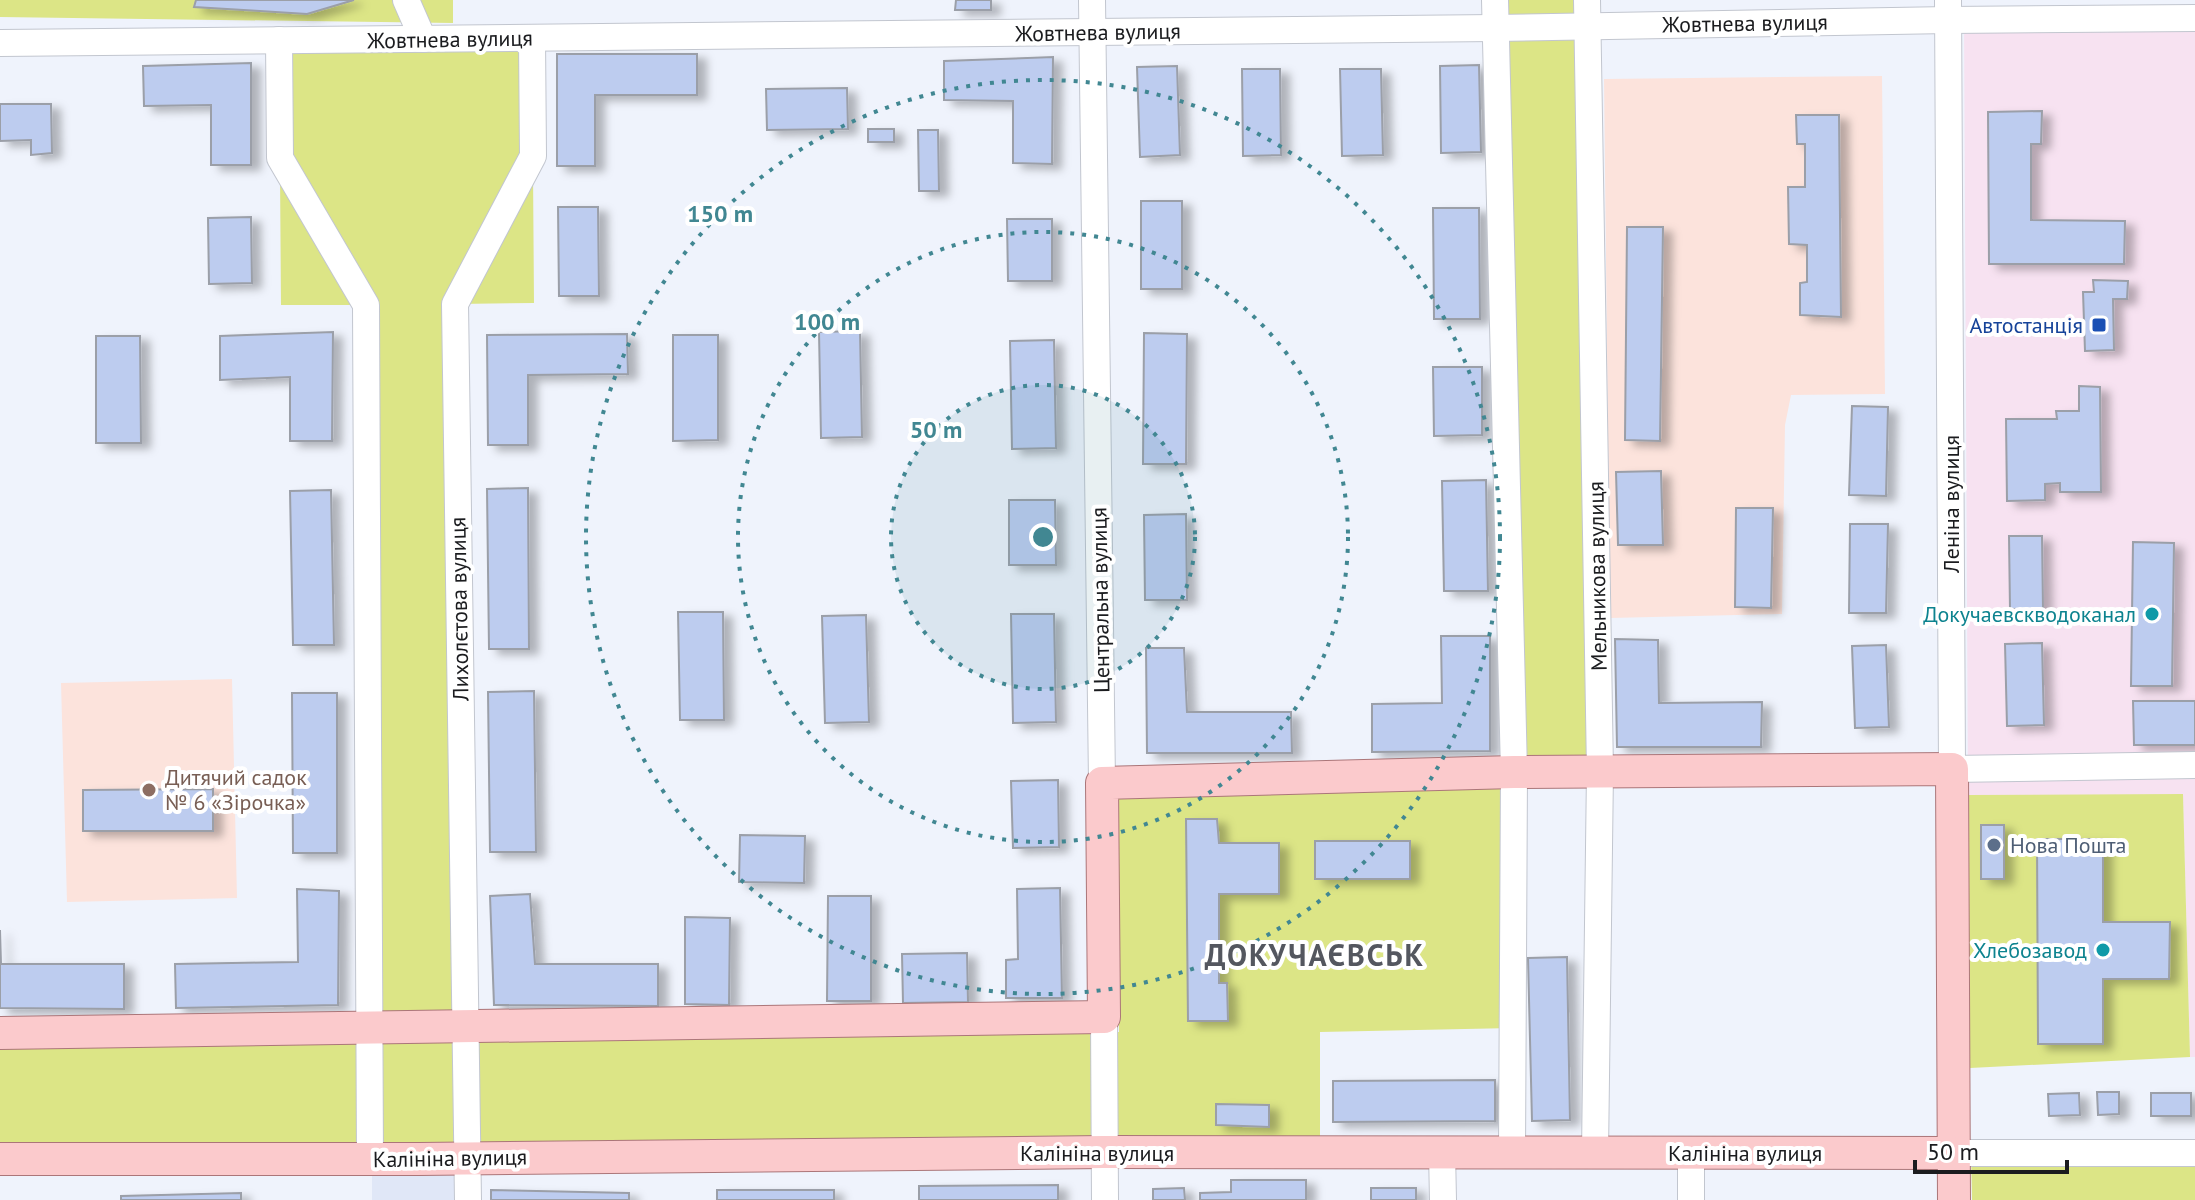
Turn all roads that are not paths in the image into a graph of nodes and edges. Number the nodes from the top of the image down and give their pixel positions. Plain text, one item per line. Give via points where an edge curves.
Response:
1 (406, 0) edge
2 (1092, 0) edge
3 (1495, 0) edge
4 (1948, 10) edge
5 (1588, 13) edge
6 (2195, 18) edge
7 (1495, 28) junction
8 (1093, 32) junction
9 (532, 38) junction
10 (423, 39) junction
11 (279, 40) junction
12 (0, 43) edge
13 (2195, 765) edge
14 (1952, 769) junction
15 (1600, 771) junction
16 (1514, 772) junction
17 (1102, 783) junction
18 (1104, 1017) junction
19 (466, 1026) junction
20 (371, 1027) junction
21 (0, 1033) edge
22 (1104, 1152) junction
23 (1442, 1152) junction
24 (1512, 1152) junction
25 (1595, 1153) junction
26 (1691, 1153) junction
27 (1954, 1153) junction
28 (2195, 1153) edge
29 (467, 1158) junction
30 (0, 1159) edge
31 (370, 1159) junction
32 (468, 1200) edge
33 (1105, 1200) edge
34 (1443, 1200) edge
35 (1691, 1200) edge
36 (1954, 1200) edge

1 - 10 street
2 - 8 street, Центральна вулиця
3 - 7 street
4 - 5 street, Жовтнева вулиця
4 - 6 street, Жовтнева вулиця
4 - 14 street, Леніна вулиця
5 - 7 street, Жовтнева вулиця
5 - 15 street, Мельникова вулиця
7 - 8 street, Жовтнева вулиця
7 - 16 street
8 - 9 street, Жовтнева вулиця
8 - 17 street, Центральна вулиця
9 - 10 street, Жовтнева вулиця
9 - 19 street, Лихолєтова вулиця via 533,156 455,304
10 - 11 street, Жовтнева вулиця
11 - 12 street, Жовтнева вулиця
11 - 20 street via 280,158 366,305
13 - 14 street
14 - 15 main road
14 - 27 main road, Леніна вулиця
15 - 16 main road
15 - 25 street, Мельникова вулиця
16 - 17 main road
16 - 24 street
17 - 18 main road, Центральна вулиця
18 - 19 main road
18 - 22 street, Центральна вулиця
19 - 20 main road
19 - 29 street, Лихолєтова вулиця
20 - 21 main road
20 - 31 street
22 - 23 main road, Калініна вулиця
22 - 29 main road, Калініна вулиця
22 - 33 street, Центральна вулиця
23 - 24 main road, Калініна вулиця
23 - 34 street
24 - 25 main road, Калініна вулиця
25 - 26 main road, Калініна вулиця
26 - 27 main road, Калініна вулиця
26 - 35 street
27 - 28 street, Калініна вулиця
27 - 36 main road, Леніна вулиця
29 - 31 main road, Калініна вулиця
29 - 32 street, Лихолєтова вулиця
30 - 31 main road, Калініна вулиця

